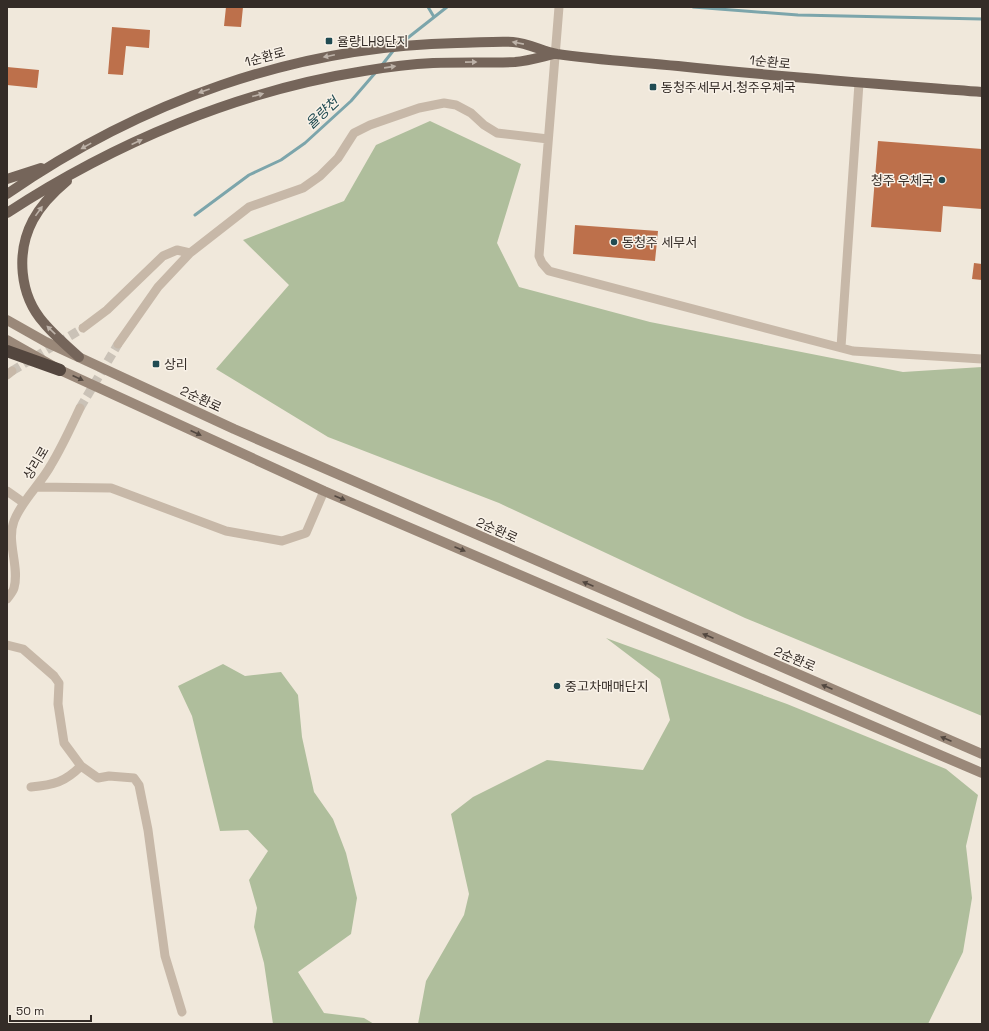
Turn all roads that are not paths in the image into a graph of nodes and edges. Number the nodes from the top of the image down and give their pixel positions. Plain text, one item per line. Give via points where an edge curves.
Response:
1 (559, 7) edge
2 (556, 54) junction
3 (859, 83) junction
4 (982, 92) edge
5 (548, 139) junction
6 (56, 163) junction
7 (77, 171) junction
8 (7, 179) edge
9 (7, 194) edge
10 (7, 213) edge
11 (190, 253) junction
12 (7, 320) edge
13 (83, 328) tunnel mouth
14 (7, 340) edge
15 (118, 344) tunnel mouth
16 (841, 347) junction
17 (7, 351) edge
18 (79, 357) junction
19 (982, 359) edge
20 (60, 370) junction
21 (80, 408) tunnel mouth
22 (37, 488) junction
23 (7, 491) edge
24 (324, 491) junction
25 (24, 503) junction
26 (7, 599) edge
27 (7, 645) edge
28 (982, 754) edge
29 (81, 766) junction
30 (982, 773) edge
31 (31, 787) dead end
32 (182, 1012) dead end

1 - 2 street
2 - 3 main road, 1순환로
2 - 5 street
2 -> 6 main road, 1순환로 via 515,42 452,43 381,47 290,64 239,78 195,94 141,117
7 -> 2 main road, 1순환로 via 200,114 282,89 351,73 432,63 517,62
3 - 4 main road, 1순환로
3 - 16 street
5 - 11 street via 498,133 456,105 444,103 419,108 354,133 338,158 320,176 303,188 250,208
5 - 16 street via 539,256 549,271
6 - 8 main road
6 - 9 main road, 1순환로
7 - 10 main road, 1순환로
18 -> 7 main road via 43,322 33,307 26,289 22,266 25,242 34,219
11 - 13 street via 177,250 163,256 107,310
11 - 15 street via 158,287
12 - 18 street, 2순환로
14 - 20 street
16 - 19 street
17 - 20 highway
28 -> 18 street, 2순환로 via 241,432
20 -> 24 street
21 - 22 street, 상리로
22 - 24 street via 111,488 226,531 282,541 306,533
22 - 25 street, 상리로
23 - 25 street
24 -> 30 street
25 - 26 street, 상리로 via 10,534 14,556 14,589
27 - 29 street via 24,649 59,683 58,704 64,743
29 - 31 street via 70,777 43,786
29 - 32 street via 98,778 134,778 139,785 148,830 165,956

